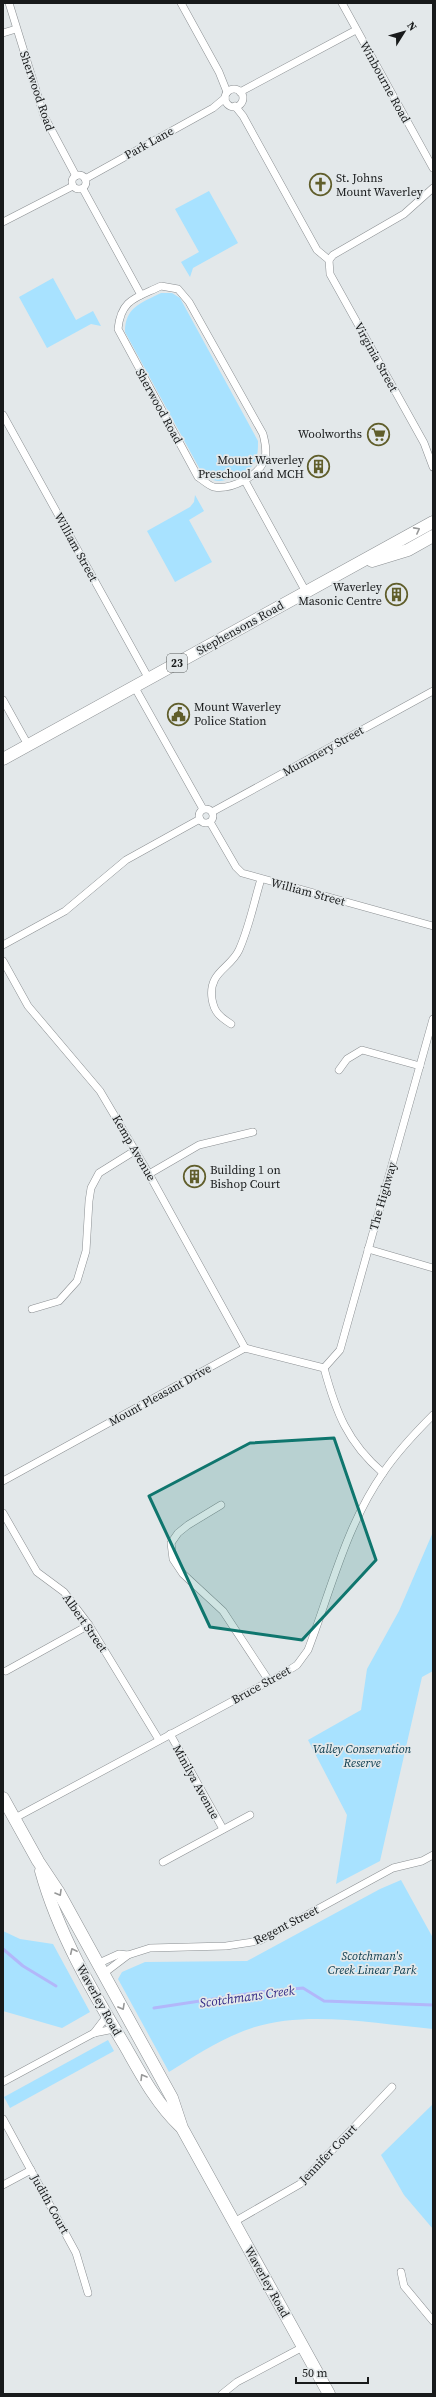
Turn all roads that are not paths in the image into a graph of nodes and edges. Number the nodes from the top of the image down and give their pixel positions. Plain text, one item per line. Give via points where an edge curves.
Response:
1 (9, 3) edge
2 (181, 3) edge
3 (342, 3) edge
4 (16, 29) junction
5 (356, 30) junction
6 (3, 33) edge
7 (234, 98) junction
8 (432, 165) edge
9 (76, 176) junction
10 (86, 179) junction
11 (72, 186) junction
12 (433, 188) edge
13 (83, 189) junction
14 (3, 222) edge
15 (331, 257) junction
16 (141, 295) junction
17 (3, 415) edge
18 (433, 467) edge
19 (244, 479) junction
20 (433, 522) edge
21 (433, 536) edge
22 (401, 539) junction
23 (408, 550) junction
24 (352, 567) junction
25 (306, 592) junction
26 (149, 679) junction
27 (134, 686) junction
28 (433, 691) edge
29 (3, 700) edge
30 (28, 745) junction
31 (3, 759) edge
32 (203, 809) junction
33 (212, 812) junction
34 (200, 819) junction
35 (210, 822) junction
36 (261, 879) junction
37 (433, 926) edge
38 (3, 945) edge
39 (3, 961) edge
40 (433, 1019) edge
41 (232, 1024) dead end
42 (420, 1066) junction
43 (339, 1070) dead end
44 (253, 1132) dead end
45 (136, 1150) junction
46 (149, 1174) junction
47 (368, 1249) junction
48 (433, 1268) edge
49 (32, 1309) dead end
50 (244, 1348) junction
51 (324, 1368) junction
52 (433, 1415) edge
53 (383, 1472) junction
54 (3, 1481) edge
55 (221, 1505) dead end
56 (3, 1513) edge
57 (89, 1625) junction
58 (6, 1671) dead end
59 (269, 1681) junction
60 (170, 1734) junction
61 (159, 1740) junction
62 (3, 1798) edge
63 (250, 1815) dead end
64 (14, 1818) junction
65 (223, 1829) junction
66 (433, 1855) edge
67 (38, 1861) junction
68 (162, 1862) dead end
69 (128, 1955) junction
70 (100, 1969) junction
71 (86, 1979) junction
72 (107, 2016) junction
73 (114, 2029) junction
74 (94, 2033) junction
75 (3, 2082) edge
76 (392, 2087) dead end
77 (3, 2119) edge
78 (182, 2128) junction
79 (31, 2170) junction
80 (3, 2185) edge
81 (234, 2222) junction
82 (401, 2272) dead end
83 (88, 2293) dead end
84 (433, 2321) edge
85 (303, 2346) junction
86 (222, 2394) edge
87 (329, 2394) edge

1 - 4 street, Sherwood Road
2 - 7 street
3 - 5 street, Winbourne Road
4 - 6 street
4 - 9 street, Sherwood Road via 44,116
5 - 7 street, Park Lane
5 - 8 street, Winbourne Road
7 - 10 street, Park Lane
7 - 15 street via 317,250
9 - 10 street via 81,175
9 - 11 street via 72,180
10 - 13 street
11 - 13 street
11 - 14 street
12 - 15 street via 404,214
13 - 16 street
15 - 18 street, Virginia Street via 330,274 424,444
16 - 19 street, Sherwood Road via 161,286 178,289 189,302 248,406 263,434 266,447 265,459 259,469
16 - 19 street, Sherwood Road via 124,305 119,316 118,330 198,477 213,487 231,486
17 - 26 street, William Street
19 - 25 street
22 -> 20 main road, Stephensons Road / 23
21 - 23 main road, Stephensons Road / 23
22 - 23 main road
22 - 24 main road, Stephensons Road / 23
23 - 24 main road, Stephensons Road / 23
24 - 25 main road, Stephensons Road / 23
25 - 26 main road, Stephensons Road / 23
26 - 27 main road, Stephensons Road / 23
27 - 30 main road, Stephensons Road / 23
27 - 32 street
28 - 33 street, Mummery Street
29 - 30 street
30 - 31 main road, Stephensons Road / 23
32 - 33 street via 208,808
32 - 34 street via 199,814
33 - 35 street
34 - 35 street via 205,823
34 - 38 street via 126,860 65,911
35 - 36 street, William Street via 242,873
36 - 37 street, William Street
36 - 41 street via 238,951 213,980 213,1008 220,1017
39 - 45 street, Kemp Avenue via 28,1006 100,1091
40 - 42 street, The Highway
42 - 43 street via 362,1050 347,1059
42 - 47 street, The Highway
44 - 46 street via 199,1145
45 - 46 street, Kemp Avenue
45 - 49 street via 99,1173 92,1188 86,1251 77,1281 59,1301
46 - 50 street, Kemp Avenue
47 - 48 street
47 - 51 street, The Highway via 340,1350
50 - 51 street
50 - 54 street, Mount Pleasant Drive
51 - 53 street via 336,1412 349,1435 370,1462
52 - 53 street, Bruce Street
53 - 59 street, Bruce Street via 349,1533 308,1650 297,1665
55 - 59 street via 178,1533 171,1543 173,1559 183,1574 224,1611
56 - 57 street, Albert Street via 37,1572 64,1592
57 - 58 street
57 - 61 street, Albert Street
59 - 60 street, Bruce Street
60 - 61 street, Bruce Street
60 - 65 street, Minilya Avenue
61 - 64 street, Bruce Street
62 - 64 main road, Waverley Road
63 - 65 street
64 - 67 main road, Waverley Road
65 - 68 street
66 - 69 street, Regent Street via 422,1861 393,1868 259,1941 226,1946 150,1948
67 -> 70 main road, Waverley Road via 58,1891
71 -> 67 main road, Waverley Road via 49,1900
69 - 70 street, Regent Street
69 - 70 street, Regent Street via 119,1954
70 - 71 main road
70 -> 78 main road, Waverley Road via 172,2098
71 - 72 main road, Waverley Road
72 - 73 main road, Waverley Road
72 - 74 street
73 - 74 street
78 -> 73 main road, Waverley Road via 164,2110
74 - 75 street
76 - 81 street, Jennifer Court via 300,2184
77 - 79 street, Judith Court
78 - 81 main road, Waverley Road
79 - 80 street
79 - 83 street, Judith Court via 76,2253
81 - 85 main road, Waverley Road
82 - 84 street via 404,2286
85 - 86 street via 237,2382
85 - 87 main road, Waverley Road

